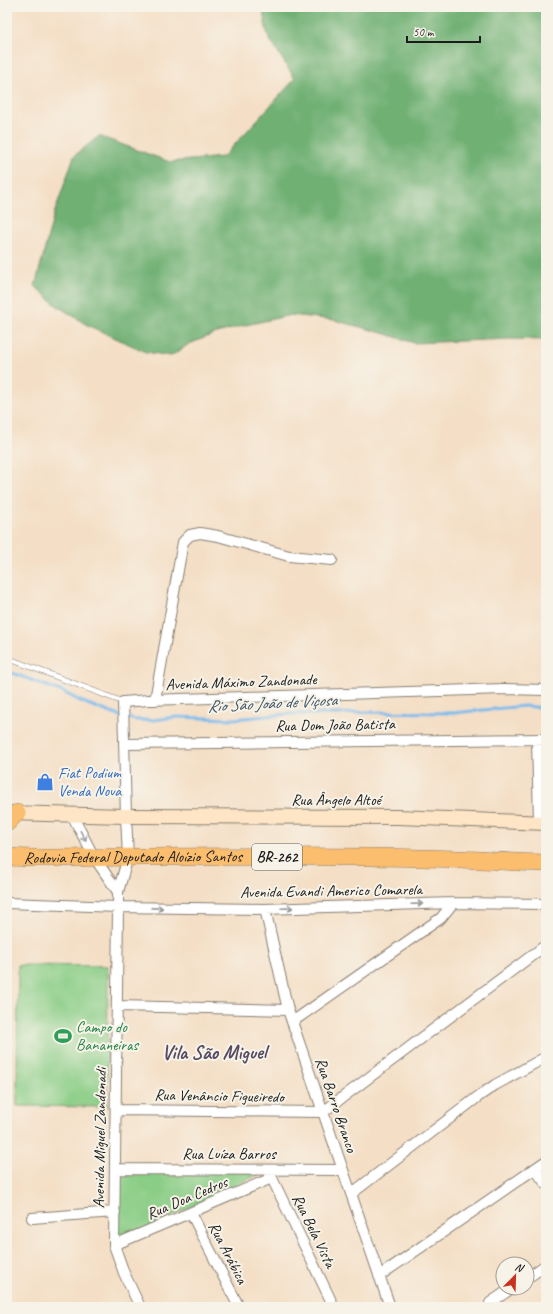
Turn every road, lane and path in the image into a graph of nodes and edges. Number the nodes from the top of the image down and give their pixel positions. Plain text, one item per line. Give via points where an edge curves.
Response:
1 (332, 560) dead end
2 (7, 658) edge
3 (546, 690) edge
4 (155, 700) junction
5 (123, 704) junction
6 (542, 739) edge
7 (124, 740) junction
8 (72, 815) junction
9 (126, 816) junction
10 (10, 817) edge
11 (542, 822) edge
12 (7, 857) edge
13 (94, 857) junction
14 (128, 857) junction
15 (546, 863) edge
16 (118, 892) junction
17 (453, 903) junction
18 (7, 904) edge
19 (546, 904) edge
20 (118, 907) junction
21 (265, 909) junction
22 (546, 945) edge
23 (117, 1006) junction
24 (288, 1010) junction
25 (292, 1022) junction
26 (546, 1057) edge
27 (116, 1110) junction
28 (323, 1112) junction
29 (546, 1162) edge
30 (115, 1169) junction
31 (535, 1169) junction
32 (343, 1170) junction
33 (270, 1174) junction
34 (546, 1184) edge
35 (351, 1194) junction
36 (115, 1212) junction
37 (191, 1213) junction
38 (32, 1218) dead end
39 (114, 1245) junction
40 (546, 1265) edge
41 (535, 1273) edge
42 (379, 1276) junction
43 (500, 1296) edge
44 (140, 1307) edge
45 (239, 1307) edge
46 (334, 1307) edge
47 (390, 1307) edge
48 (490, 1307) edge

1 - 4 street via 290,556 218,536 200,533 190,535 181,548
2 - 5 lane
3 - 4 street, Avenida Máximo Zandonade via 504,689
4 - 5 street, Avenida Máximo Zandonade
5 - 7 street
6 - 7 street, Rua Dom João Batista
6 - 11 street
7 - 9 street, Avenida Miguel Zandonadi
8 - 9 street, Rua Ângelo Altoé
8 - 10 street, Rua Ângelo Altoé
8 -> 13 street
9 - 11 street, Rua Ângelo Altoé via 398,817
9 - 14 street, Avenida Miguel Zandonadi
12 - 13 highway, Rodovia Federal Deputado Aloízio Santos / BR-262
13 - 14 highway, Rodovia Federal Deputado Aloízio Santos / BR-262
13 - 16 street
14 - 15 highway, Rodovia Federal Deputado Aloízio Santos / BR-262 via 384,857
14 - 16 street, Avenida Miguel Zandonadi
16 - 20 street, Avenida Miguel Zandonadi
17 - 19 street, Avenida Evandi Americo Comarela
21 -> 17 street, Avenida Evandi Americo Comarela
17 - 25 street via 441,918
18 - 20 street, Avenida Evandi Americo Comarela
20 -> 21 street, Avenida Evandi Americo Comarela
20 - 23 street, Avenida Miguel Zandonadi
21 - 24 street, Rua Barro Branco
22 - 28 street
23 - 24 street
23 - 27 street, Avenida Miguel Zandonadi
24 - 25 street, Rua Barro Branco
25 - 28 street, Rua Barro Branco
26 - 35 street via 484,1092
27 - 28 street, Rua Venâncio Figueiredo
27 - 30 street, Avenida Miguel Zandonadi
28 - 32 street, Rua Barro Branco
29 - 31 street
30 - 33 street, Rua Luíza Barros
30 - 36 street, Avenida Miguel Zandonadi
31 - 34 street
31 - 42 street
32 - 33 street, Rua Luíza Barros
32 - 35 street, Rua Barro Branco
33 - 37 street, Rua Doa Cedros
33 - 46 street, Rua Bela Vista
35 - 42 street, Rua Barro Branco
36 - 38 street
36 - 39 street, Avenida Miguel Zandonadi
37 - 39 street, Rua Doa Cedros
37 - 45 street, Rua Arábica
39 - 44 street, Avenida Miguel Zandonadi
40 - 41 street
42 - 47 street, Rua Barro Branco
43 - 48 street via 490,1303

